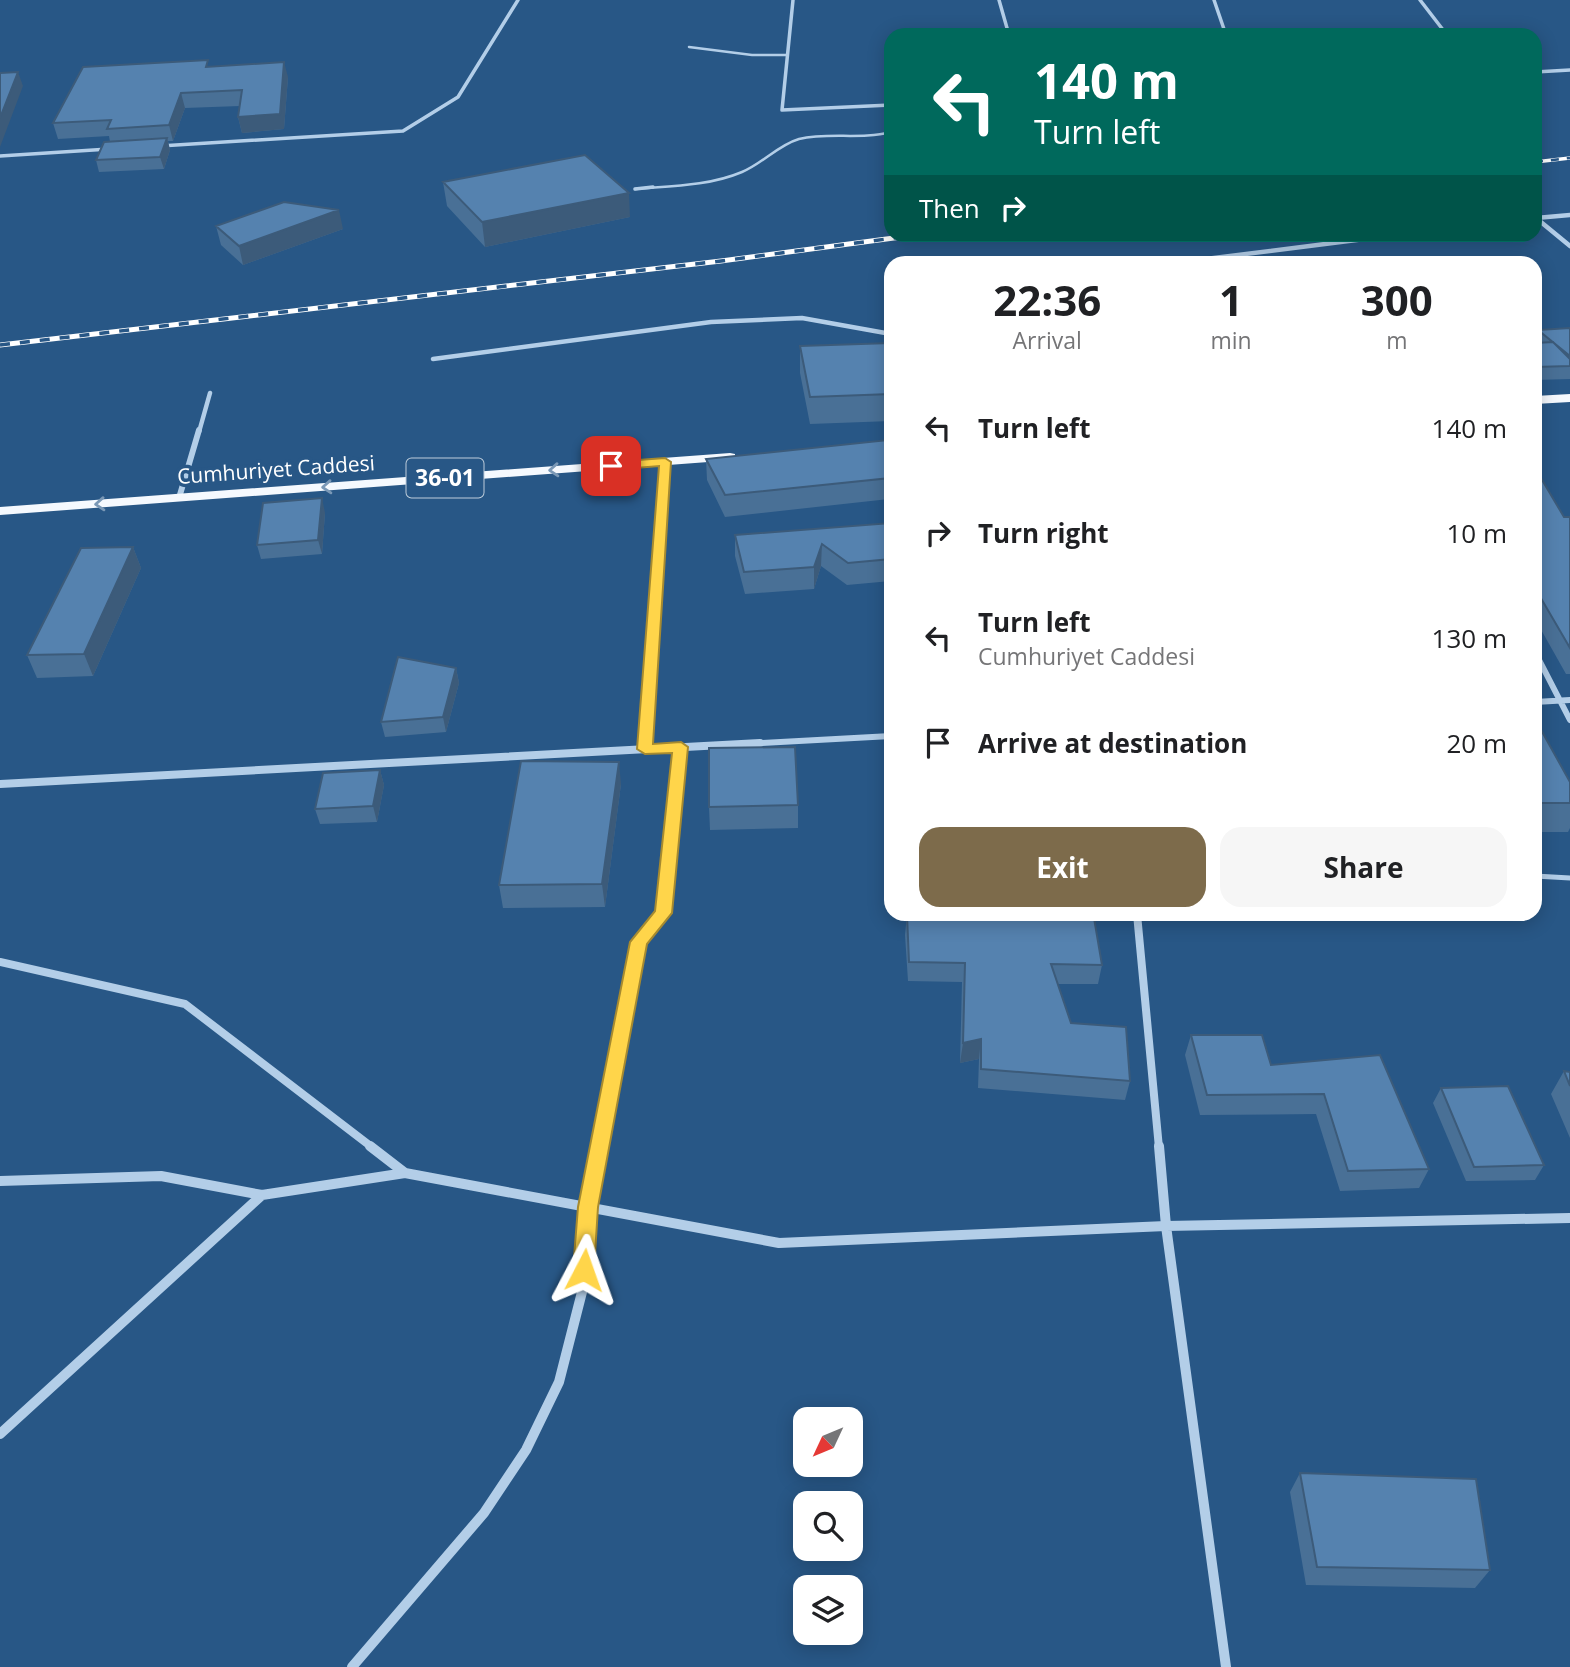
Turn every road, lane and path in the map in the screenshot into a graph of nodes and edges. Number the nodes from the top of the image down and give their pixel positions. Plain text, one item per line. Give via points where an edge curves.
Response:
1 (519, 0) edge
2 (793, 0) edge
3 (999, 0) edge
4 (1214, 0) edge
5 (1420, 0) edge
6 (1007, 28) edge
7 (1224, 28) edge
8 (1442, 28) edge
9 (689, 47) dead end
10 (787, 55) junction
11 (1570, 70) edge
12 (1542, 72) edge
13 (884, 105) edge
14 (884, 133) edge
15 (153, 146) edge
16 (111, 149) edge
17 (0, 156) edge
18 (635, 189) dead end
19 (1570, 215) edge
20 (1542, 217) edge
21 (1542, 223) edge
22 (1341, 242) edge
23 (1570, 246) edge
24 (1230, 256) edge
25 (884, 333) edge
26 (433, 359) dead end
27 (210, 393) dead end
28 (1570, 398) edge
29 (1542, 400) edge
30 (740, 457) edge
31 (665, 462) junction
32 (179, 498) junction
33 (0, 511) edge
34 (1542, 665) edge
35 (1561, 700) junction
36 (1570, 700) edge
37 (1542, 701) edge
38 (1570, 720) edge
39 (884, 736) edge
40 (681, 747) junction
41 (645, 749) junction
42 (0, 784) edge
43 (1542, 877) edge
44 (1570, 878) edge
45 (1138, 921) edge
46 (0, 962) edge
47 (405, 1173) junction
48 (2, 1183) edge
49 (262, 1195) junction
50 (588, 1207) junction
51 (1570, 1218) edge
52 (1166, 1226) junction
53 (0, 1434) edge
54 (352, 1667) edge
55 (1226, 1667) edge

1 - 15 street via 458,97 403,131
2 - 10 street
3 - 6 street
4 - 7 street
5 - 8 street
9 - 10 lane
10 - 13 street via 782,110
11 - 12 street
14 - 18 lane via 797,139 755,166 727,177
16 - 17 street
19 - 20 street
21 - 23 street
22 - 24 street
25 - 26 street via 802,318 711,322
27 - 32 street
28 - 29 main road
30 - 31 main road, Cumhuriyet Caddesi / 36-01
31 -> 32 main road, Cumhuriyet Caddesi / 36-01
31 - 41 street
32 -> 33 main road, Cumhuriyet Caddesi / 36-01
34 - 35 street
35 - 36 street
35 - 37 street
35 - 38 street
39 - 40 street
40 - 41 street
40 - 50 street via 663,913 638,942
41 - 42 street
43 - 44 lane
45 - 52 street
46 - 47 street via 186,1004
47 - 49 street
47 - 50 street
48 - 49 street via 161,1176
49 - 53 street
50 - 52 street via 779,1243
50 - 54 street via 582,1292 559,1382 544,1415 484,1513
51 - 52 street
52 - 55 street

